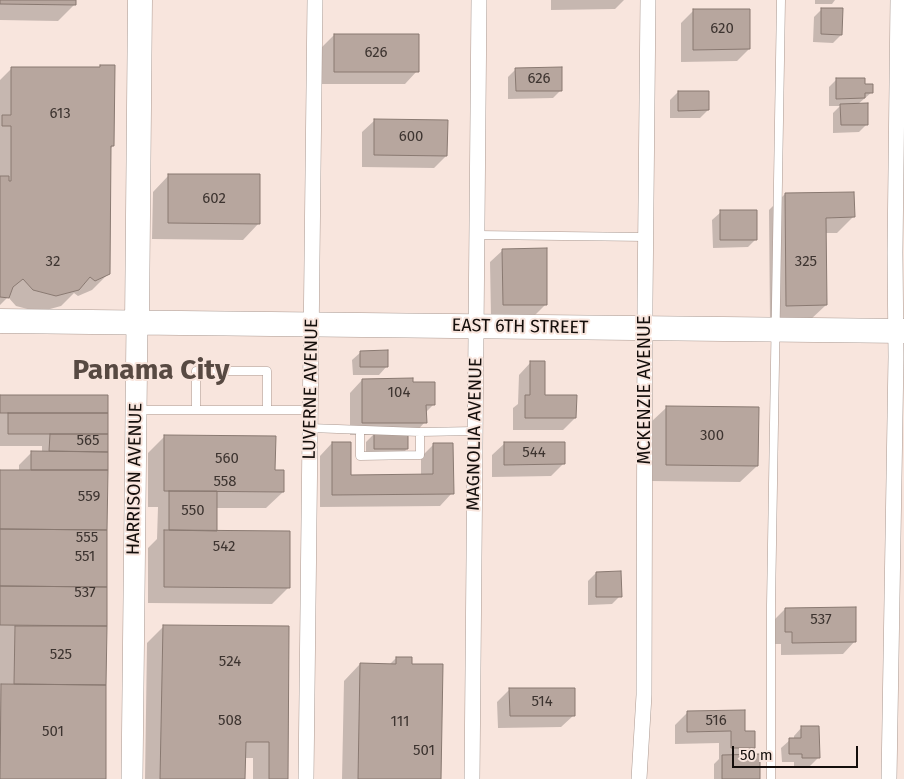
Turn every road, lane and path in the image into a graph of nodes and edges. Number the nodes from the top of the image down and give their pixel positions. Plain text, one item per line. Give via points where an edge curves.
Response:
1 (140, 0) edge
2 (315, 0) edge
3 (479, 0) edge
4 (648, 0) edge
5 (781, 0) edge
6 (898, 0) edge
7 (477, 235) junction
8 (646, 237) junction
9 (0, 321) edge
10 (136, 323) junction
11 (311, 325) junction
12 (476, 326) junction
13 (645, 328) junction
14 (775, 329) junction
15 (900, 330) edge
16 (136, 410) junction
17 (196, 410) junction
18 (266, 410) junction
19 (310, 410) junction
20 (310, 428) junction
21 (360, 430) junction
22 (476, 431) junction
23 (420, 432) junction
24 (132, 779) edge
25 (306, 779) edge
26 (472, 779) edge
27 (639, 779) edge
28 (771, 779) edge
29 (889, 779) edge

1 - 10 main road, HARRISON AVENUE
2 - 11 street, LUVERNE AVENUE
3 - 7 street, MAGNOLIA AVENUE
4 - 8 street, MCKENZIE AVENUE
5 - 14 lane
6 - 15 street
7 - 8 lane
7 - 12 street, MAGNOLIA AVENUE
8 - 13 street, MCKENZIE AVENUE
9 - 10 main road, EAST 6TH STREET
10 - 11 main road, EAST 6TH STREET
10 - 16 street, HARRISON AVENUE
11 - 12 main road, EAST 6TH STREET
11 - 19 street, LUVERNE AVENUE
12 - 13 main road, EAST 6TH STREET
12 - 22 street, MAGNOLIA AVENUE
13 - 14 main road, EAST 6TH STREET
13 - 27 street, MCKENZIE AVENUE via 644,696
14 - 15 main road, EAST 6TH STREET
14 - 28 lane
15 - 29 street
16 - 17 lane
16 - 24 street, HARRISON AVENUE
17 - 18 lane
17 - 18 lane via 196,371 267,371
18 - 19 lane
19 - 20 street, LUVERNE AVENUE
20 - 21 lane
20 - 25 street, LUVERNE AVENUE
21 - 23 lane
21 - 23 lane via 360,456 420,455
22 - 23 lane
22 - 26 street, MAGNOLIA AVENUE

